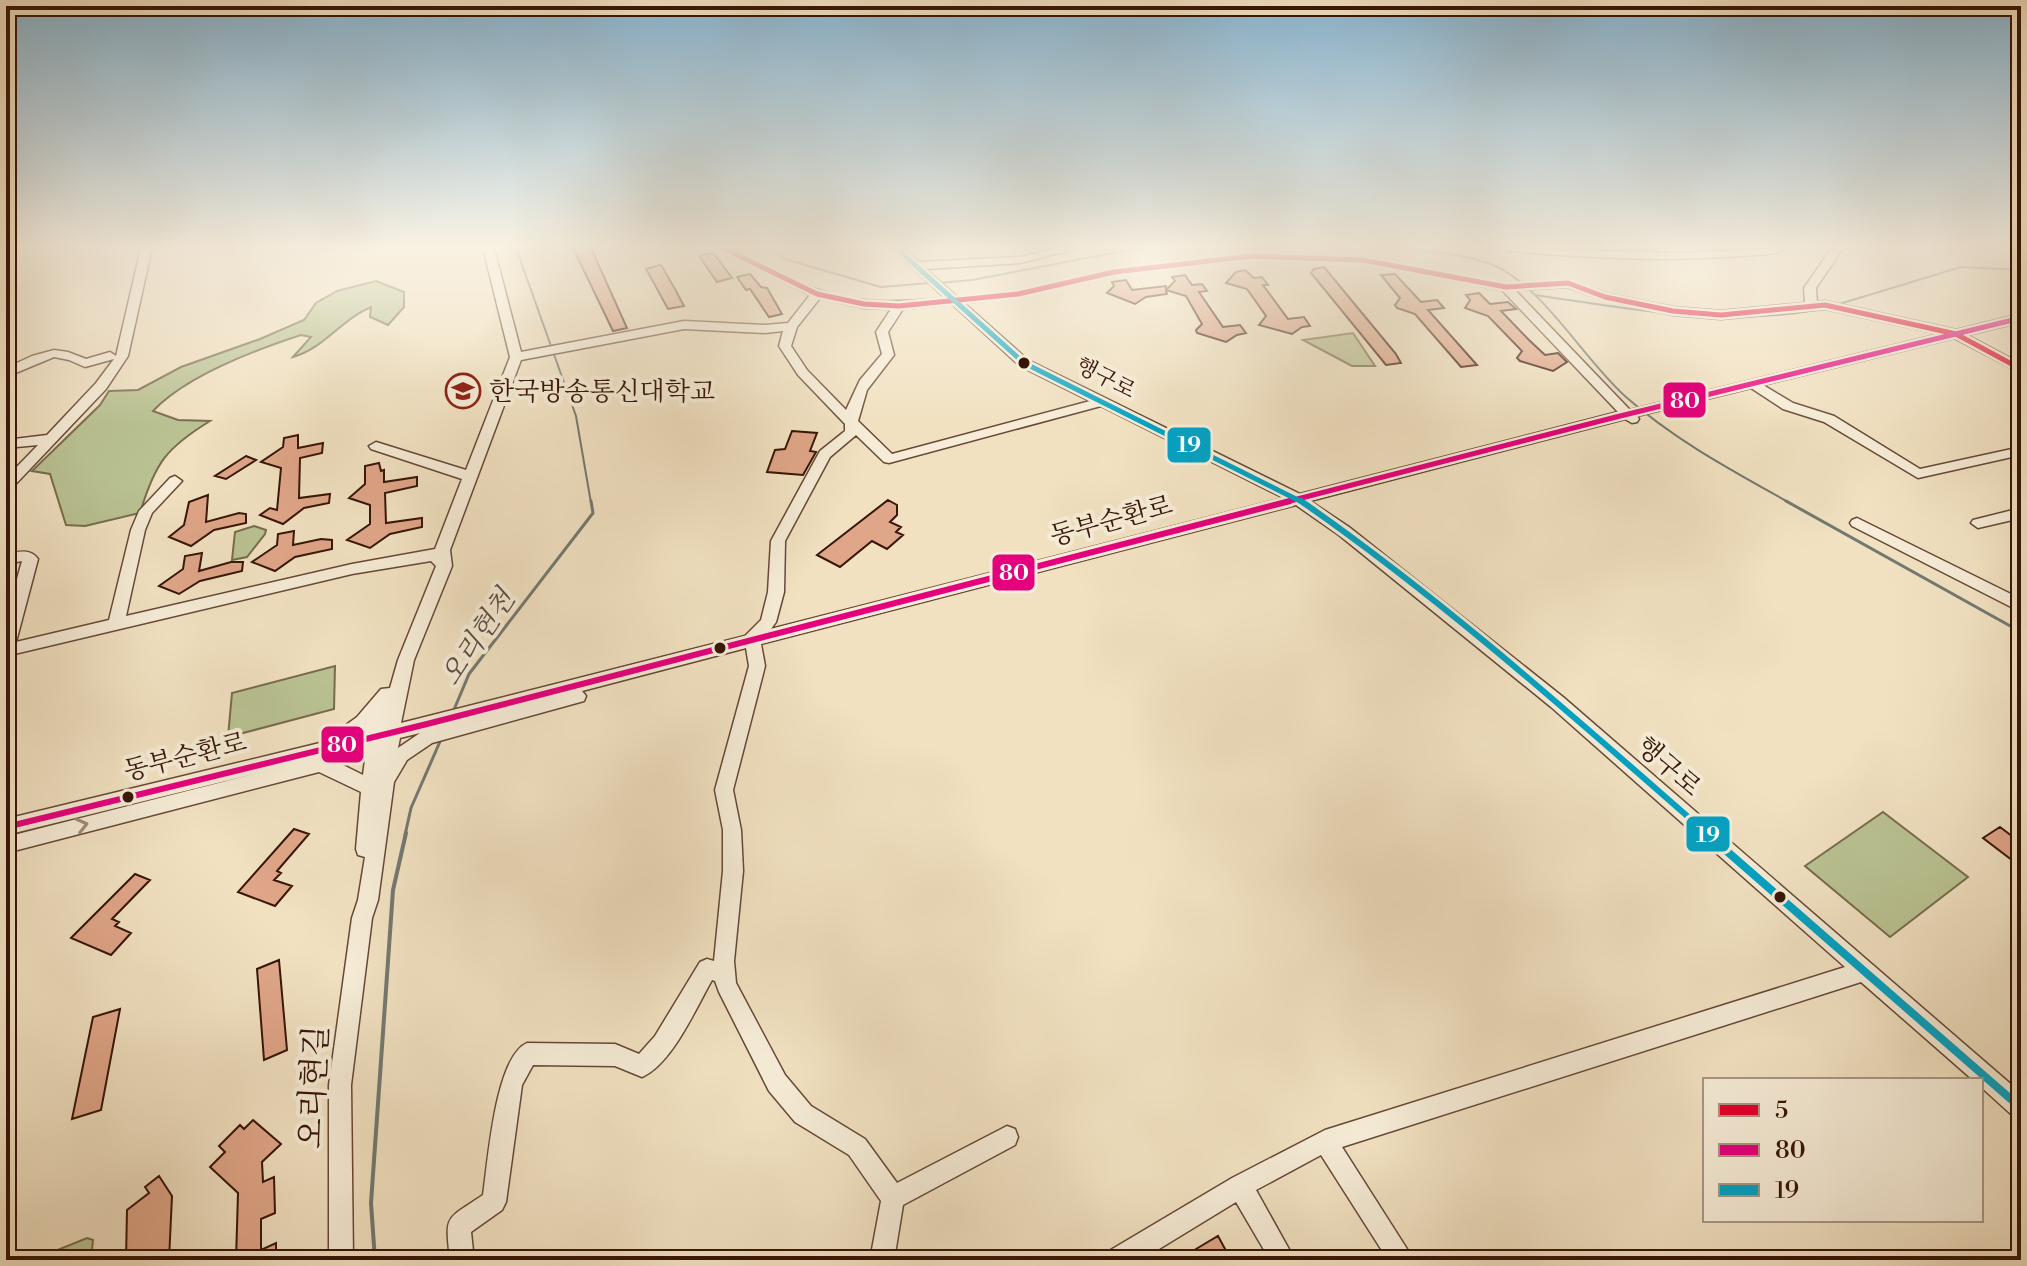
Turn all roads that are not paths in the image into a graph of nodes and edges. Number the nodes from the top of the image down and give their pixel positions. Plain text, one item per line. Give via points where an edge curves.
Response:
1 (124, 307) edge
2 (133, 307) edge
3 (507, 307) edge
4 (807, 307) edge
5 (898, 307) edge
6 (963, 307) edge
7 (1528, 307) edge
8 (1654, 307) edge
9 (1792, 307) edge
10 (1835, 307) edge
11 (2021, 318) edge
12 (792, 326) junction
13 (1956, 334) junction
14 (110, 356) junction
15 (522, 356) junction
16 (2021, 369) edge
17 (6, 373) edge
18 (1755, 385) junction
19 (1101, 402) junction
20 (1635, 417) junction
21 (850, 421) junction
22 (45, 438) junction
23 (6, 444) edge
24 (376, 446) dead end
25 (2021, 451) edge
26 (6, 472) edge
27 (471, 477) junction
28 (175, 481) dead end
29 (6, 486) edge
30 (1302, 502) junction
31 (2021, 513) edge
32 (1857, 523) dead end
33 (1978, 523) dead end
34 (444, 553) junction
35 (6, 559) edge
36 (2021, 606) edge
37 (116, 624) junction
38 (754, 642) junction
39 (6, 649) edge
40 (392, 694) junction
41 (427, 730) junction
42 (382, 741) junction
43 (320, 757) junction
44 (378, 784) junction
45 (6, 827) edge
46 (6, 845) edge
47 (1864, 971) junction
48 (725, 973) junction
49 (2021, 1108) edge
50 (1007, 1137) dead end
51 (1325, 1141) junction
52 (1240, 1186) junction
53 (893, 1198) junction
54 (341, 1260) edge
55 (462, 1260) edge
56 (882, 1260) edge
57 (1118, 1260) edge
58 (1283, 1260) edge
59 (1402, 1260) edge

1 - 14 street
2 - 22 street via 122,356 101,386
3 - 15 street
4 - 12 street
5 - 21 street via 882,332 888,355 863,385
6 - 19 street, 행구로 via 1024,363
7 - 20 street
8 - 9 street via 1721,315
10 - 13 street
11 - 13 street
12 - 15 street via 684,325
12 - 21 street via 786,349
13 - 16 street
13 - 18 street
14 - 17 street via 85,363 66,352 52,353
14 - 22 street
15 - 27 street, 오리현길
18 - 20 street, 동부순환로
18 - 25 street via 1788,406 1829,419 1918,474
19 - 21 street via 889,459
19 - 30 street, 행구로
20 - 30 street, 동부순환로
21 - 38 street via 852,432 825,454 778,541 776,592 768,622
22 - 23 street
22 - 26 street
22 - 29 street
24 - 27 street
27 - 34 street, 오리현길
28 - 37 street via 146,511 138,530
30 - 38 street, 동부순환로
30 - 47 street, 행구로 via 1557,702
31 - 33 street
32 - 36 street
34 - 37 street
34 - 40 street, 오리현길
35 - 39 street via 30,559
37 - 39 street
38 - 41 street, 동부순환로
38 - 48 street via 757,666 724,790 733,871
40 - 41 street
40 - 42 street, 오리현길
40 - 43 street
41 - 42 street, 동부순환로
41 - 44 street
42 - 43 street, 동부순환로
42 - 44 street, 오리현길
43 - 44 street via 336,769
43 - 45 street, 동부순환로
46 -> 43 street, 동부순환로
44 - 54 street, 오리현길 via 340,1085
47 - 49 street, 행구로
47 - 51 street
48 - 53 street via 726,985 777,1083 803,1114 857,1147
48 - 55 street via 707,969 663,1044 642,1066 615,1055 527,1054 511,1083 494,1202 458,1226
50 - 53 street
51 - 52 street
51 - 59 street
52 - 57 street
52 - 58 street
53 - 56 street

